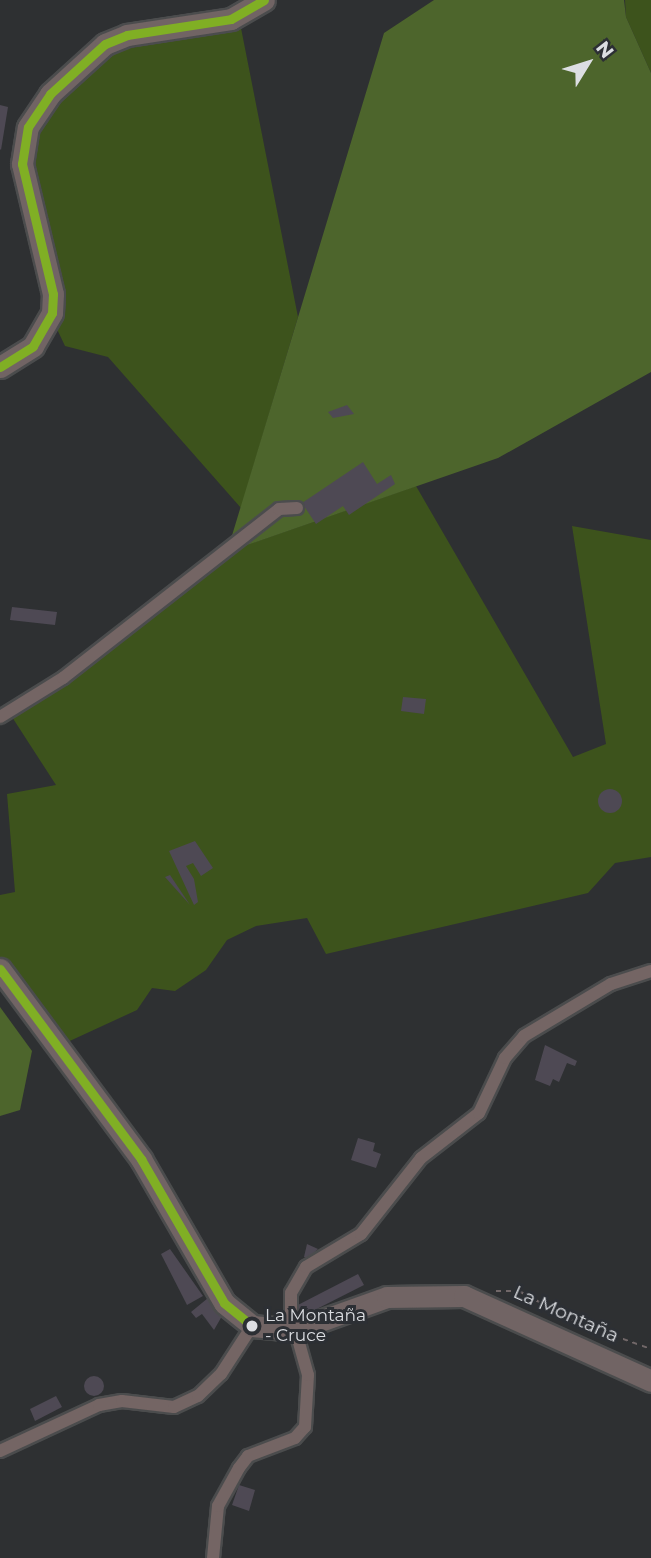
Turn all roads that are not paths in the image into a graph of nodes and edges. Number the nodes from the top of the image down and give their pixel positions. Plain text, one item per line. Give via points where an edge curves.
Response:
1 (264, 0) edge
2 (0, 367) edge
3 (297, 508) dead end
4 (0, 718) edge
5 (0, 969) edge
6 (651, 971) edge
7 (252, 1326) junction
8 (295, 1330) junction
9 (651, 1381) edge
10 (0, 1451) edge
11 (213, 1558) edge

1 - 2 highway via 231,19 127,35 105,44 50,94 28,127 22,164 53,294 52,313 33,346
3 - 4 street via 279,509 107,645
5 - 7 highway via 141,1159 225,1303
6 - 8 street via 611,984 511,1048 478,1114 421,1158 361,1234 306,1267 291,1293
7 - 8 highway, La Montaña
7 - 10 street via 221,1374 198,1396 174,1407 121,1401 99,1405
8 - 9 highway, La Montaña via 387,1297 464,1296 486,1302 578,1351
8 - 11 street via 308,1375 305,1427 295,1438 248,1456 239,1468 218,1506

